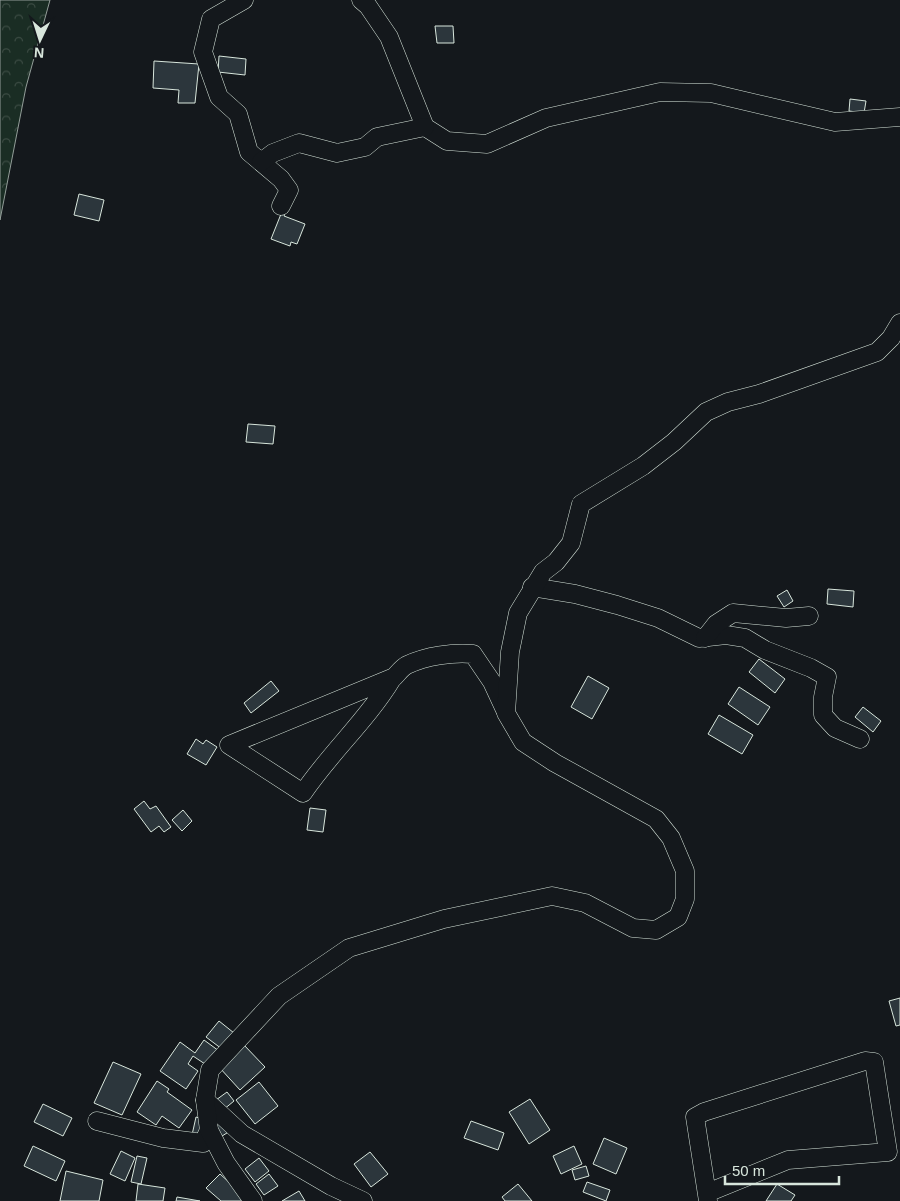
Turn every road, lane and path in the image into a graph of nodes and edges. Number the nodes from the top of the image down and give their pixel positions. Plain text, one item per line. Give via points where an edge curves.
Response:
1 (244, 0) edge
2 (361, 0) edge
3 (900, 117) edge
4 (425, 127) junction
5 (261, 162) junction
6 (281, 206) dead end
7 (900, 323) edge
8 (532, 587) junction
9 (809, 616) dead end
10 (705, 638) junction
11 (394, 677) junction
12 (506, 713) junction
13 (860, 740) dead end
14 (205, 1100) junction
15 (97, 1121) dead end
16 (209, 1130) junction
17 (708, 1197) edge
18 (253, 1201) edge
19 (363, 1201) edge

1 - 5 street via 211,19 203,52 219,97 238,114 248,152
2 - 4 street via 389,37
3 - 4 street via 835,122 711,93 660,92 546,118 487,144 447,141
4 - 5 street via 377,137 365,147 337,153 299,143 273,153
5 - 6 street via 289,190
7 - 8 street via 877,352 706,412 643,466 581,504 571,543
8 - 10 street via 617,605
8 - 12 street via 518,613 510,652
9 - 10 street via 786,618 734,613 716,624
10 - 13 street via 726,634 745,638 765,650 812,668 827,678 822,697 823,715 835,728
11 - 11 street via 379,700 303,792 228,745
11 - 12 street via 406,666 425,660 456,652 473,654 492,682
12 - 14 street via 523,742 656,819 671,838 685,871 685,899 678,917 656,930 634,928 585,903 552,896 444,919 349,948 279,996 210,1070
14 - 16 street
14 - 19 street via 242,1134
15 - 16 street via 163,1138 203,1143
16 - 18 street via 226,1163
17 - 17 street via 788,1160 888,1152 874,1062 866,1061 695,1117

